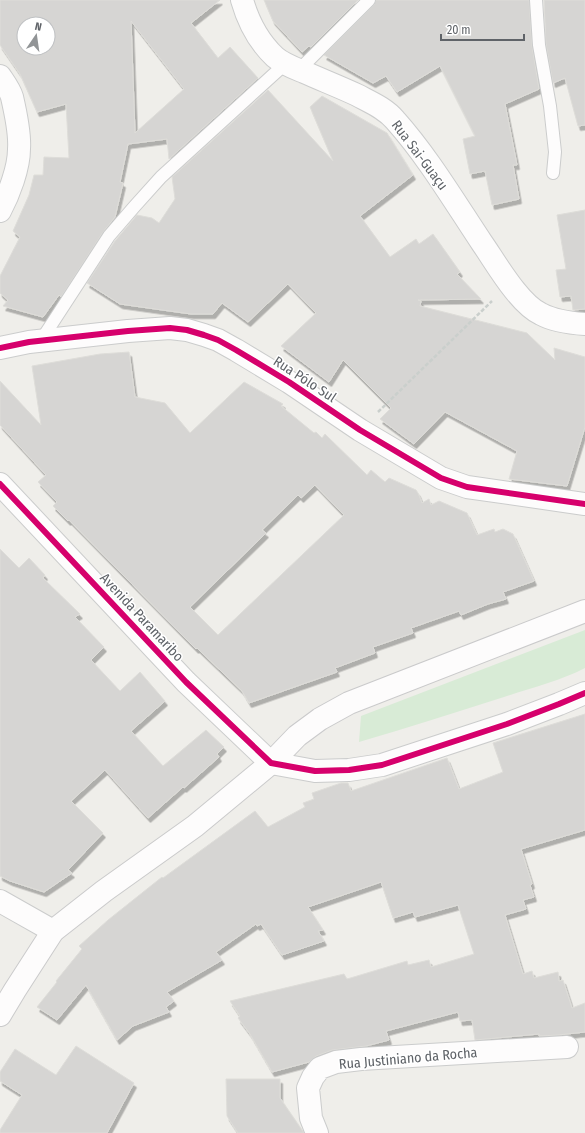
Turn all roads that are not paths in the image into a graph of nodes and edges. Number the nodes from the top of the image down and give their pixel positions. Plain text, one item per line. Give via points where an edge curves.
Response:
1 (242, 0) edge
2 (369, 0) edge
3 (536, 0) edge
4 (292, 67) junction
5 (0, 76) edge
6 (554, 174) dead end
7 (0, 211) edge
8 (585, 324) edge
9 (4, 341) edge
10 (40, 342) junction
11 (0, 484) edge
12 (585, 504) edge
13 (585, 611) edge
14 (585, 693) edge
15 (271, 763) junction
16 (0, 901) edge
17 (53, 931) junction
18 (0, 1016) edge
19 (567, 1047) dead end
20 (317, 1133) edge

1 - 4 street, Rua Sai-Guaçu via 260,40 276,57
2 - 4 lane
3 - 6 lane via 539,45 555,152
4 - 8 street, Rua Sai-Guaçu via 349,91 394,118 436,173 509,283 529,306 556,320
4 - 10 lane via 161,178 134,207 109,236
5 - 7 street via 12,96 19,149 14,176
9 - 10 street, Rua Pólo Sul
10 - 12 street, Rua Pólo Sul via 170,328 204,335 243,354 360,430 441,478 467,487
11 - 15 street, Avenida Paramaribo via 186,682
13 - 15 street via 349,703 320,719 297,736
14 - 15 street via 507,724 382,765 349,770 315,771
15 - 17 street via 195,826
16 - 17 street
17 - 18 street
19 - 20 street, Rua Justiniano da Rocha via 336,1062 320,1068 308,1088 311,1118

